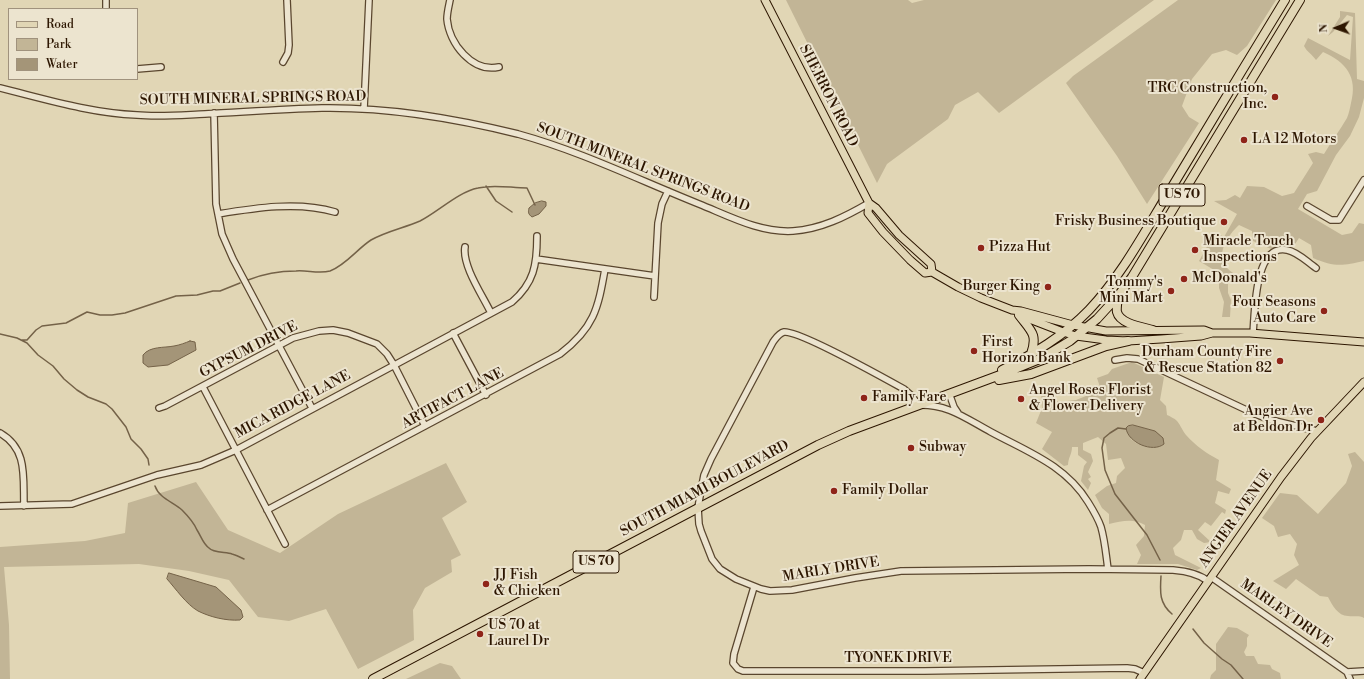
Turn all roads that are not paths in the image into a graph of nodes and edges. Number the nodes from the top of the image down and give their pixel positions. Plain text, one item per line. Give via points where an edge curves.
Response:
1 (287, 0) edge
2 (369, 0) edge
3 (450, 0) edge
4 (765, 0) edge
5 (1285, 0) edge
6 (1300, 0) edge
7 (283, 62) dead end
8 (499, 67) dead end
9 (161, 68) dead end
10 (138, 69) edge
11 (0, 88) edge
12 (364, 109) junction
13 (214, 113) junction
14 (1214, 117) junction
15 (1225, 124) junction
16 (1364, 180) edge
17 (668, 191) junction
18 (869, 203) junction
19 (1307, 206) dead end
20 (335, 212) dead end
21 (218, 214) junction
22 (536, 236) dead end
23 (1140, 239) junction
24 (1151, 246) junction
25 (465, 247) dead end
26 (536, 259) junction
27 (1316, 268) dead end
28 (605, 269) junction
29 (932, 272) junction
30 (655, 276) junction
31 (1118, 296) junction
32 (654, 297) dead end
33 (1016, 313) junction
34 (491, 314) junction
35 (1073, 325) junction
36 (1086, 328) junction
37 (1152, 330) junction
38 (1063, 332) junction
39 (454, 333) junction
40 (1212, 333) junction
41 (1253, 333) junction
42 (1076, 336) junction
43 (1128, 341) junction
44 (1364, 342) edge
45 (278, 345) junction
46 (1031, 354) junction
47 (1115, 360) dead end
48 (394, 365) junction
49 (1364, 382) edge
50 (972, 385) junction
51 (203, 387) junction
52 (949, 393) junction
53 (486, 395) junction
54 (918, 405) junction
55 (158, 408) dead end
56 (312, 408) junction
57 (960, 415) junction
58 (425, 426) junction
59 (1317, 431) junction
60 (0, 433) edge
61 (236, 450) junction
62 (0, 506) edge
63 (24, 506) junction
64 (698, 508) junction
65 (267, 510) junction
66 (285, 544) dead end
67 (1108, 569) junction
68 (1210, 579) junction
69 (754, 587) junction
70 (1364, 671) edge
71 (1347, 672) junction
72 (1142, 676) edge
73 (373, 679) edge
74 (1350, 679) edge

1 - 7 street via 289,45
2 - 12 street
3 - 8 street via 447,18 457,47 473,63 485,68
4 - 18 main road, SHERRON ROAD
5 - 14 highway, US 70
6 - 15 highway, US 70
9 - 10 street
11 - 13 street, SOUTH MINERAL SPRINGS ROAD via 82,108 119,114 150,116
12 - 13 street, SOUTH MINERAL SPRINGS ROAD via 322,108
12 - 17 street, SOUTH MINERAL SPRINGS ROAD via 448,118 522,136
13 - 21 street
14 - 15 highway
14 - 23 highway, US 70
15 - 24 highway, US 70
16 - 19 street via 1339,220 1331,220
17 - 18 street, SOUTH MINERAL SPRINGS ROAD via 748,223 784,231 806,230 827,224
17 - 30 street via 658,223
18 - 29 main road, SHERRON ROAD via 898,235 931,264
18 - 29 main road, SHERRON ROAD via 868,213 894,245 925,273
20 - 21 street via 285,207 256,208
21 - 45 street via 222,234 233,259
22 - 26 street, MICA RIDGE LANE
23 - 24 highway
23 - 35 highway, US 70 via 1106,290
24 - 31 highway, US 70
25 - 34 street via 467,265
26 - 28 street
26 - 34 street, MICA RIDGE LANE via 528,284 522,293
27 - 41 street via 1293,252 1282,250 1267,259 1259,277
28 - 30 street
28 - 53 street, ARTIFACT LANE via 593,318 573,344
29 - 33 main road, SHERRON ROAD via 967,292
30 - 32 street
31 - 36 highway, US 70
31 - 37 highway via 1117,311 1122,319
33 - 35 main road, SHERRON ROAD via 1021,311
33 - 38 main road, SHERRON ROAD
33 - 46 highway via 1034,336 1035,344
34 - 39 street, MICA RIDGE LANE
35 - 36 main road
35 - 38 highway, SOUTH MIAMI BOULEVARD / US 70
36 - 37 main road via 1119,332
36 - 42 highway, SOUTH MIAMI BOULEVARD / US 70
37 - 40 main road via 1204,330
38 - 42 main road
38 - 46 highway, SOUTH MIAMI BOULEVARD / US 70
39 - 48 street, MICA RIDGE LANE
39 - 53 street
40 - 41 main road
40 - 43 main road
41 - 44 main road
42 - 43 main road
42 - 50 highway, SOUTH MIAMI BOULEVARD / US 70 via 1042,358
43 - 50 highway via 1106,346 1031,374
45 - 48 street, GYPSUM DRIVE via 293,338 333,330 377,344
45 - 51 street, GYPSUM DRIVE
45 - 56 street
46 - 50 highway, SOUTH MIAMI BOULEVARD / US 70
47 - 59 street via 1138,359 1255,414
48 - 56 street, MICA RIDGE LANE
48 - 58 street, GYPSUM DRIVE
49 - 59 main road, ANGIER AVENUE
50 - 52 highway, SOUTH MIAMI BOULEVARD / US 70
51 - 55 street, GYPSUM DRIVE
51 - 61 street
52 - 54 highway, SOUTH MIAMI BOULEVARD / US 70
52 - 57 street
53 - 58 street, ARTIFACT LANE
54 - 57 street via 937,406
54 - 64 highway, SOUTH MIAMI BOULEVARD / US 70 via 818,445
54 - 64 street, MARLY DRIVE via 904,389 828,349 793,333 784,332 773,342 706,469
56 - 61 street, MICA RIDGE LANE
57 - 67 street via 1056,467 1074,483 1101,526
58 - 65 street, ARTIFACT LANE
59 - 68 main road, ANGIER AVENUE via 1281,477
60 - 63 street via 8,437 20,454 23,466
61 - 63 street, MICA RIDGE LANE via 201,465 157,475 72,504
61 - 65 street
62 - 63 street, MICA RIDGE LANE
64 - 69 street, MARLY DRIVE via 700,529 714,562 727,575
64 - 73 highway, SOUTH MIAMI BOULEVARD / US 70
65 - 66 street
67 - 68 street, MARLY DRIVE via 1180,570
67 - 69 street, MARLY DRIVE via 901,571 792,590 770,591
68 - 71 street, MARLEY DRIVE
68 - 72 main road, ANGIER AVENUE
69 - 72 street, TYONEK DRIVE via 734,654 733,663 743,671 1127,668 1134,669
70 - 71 street
71 - 74 street

